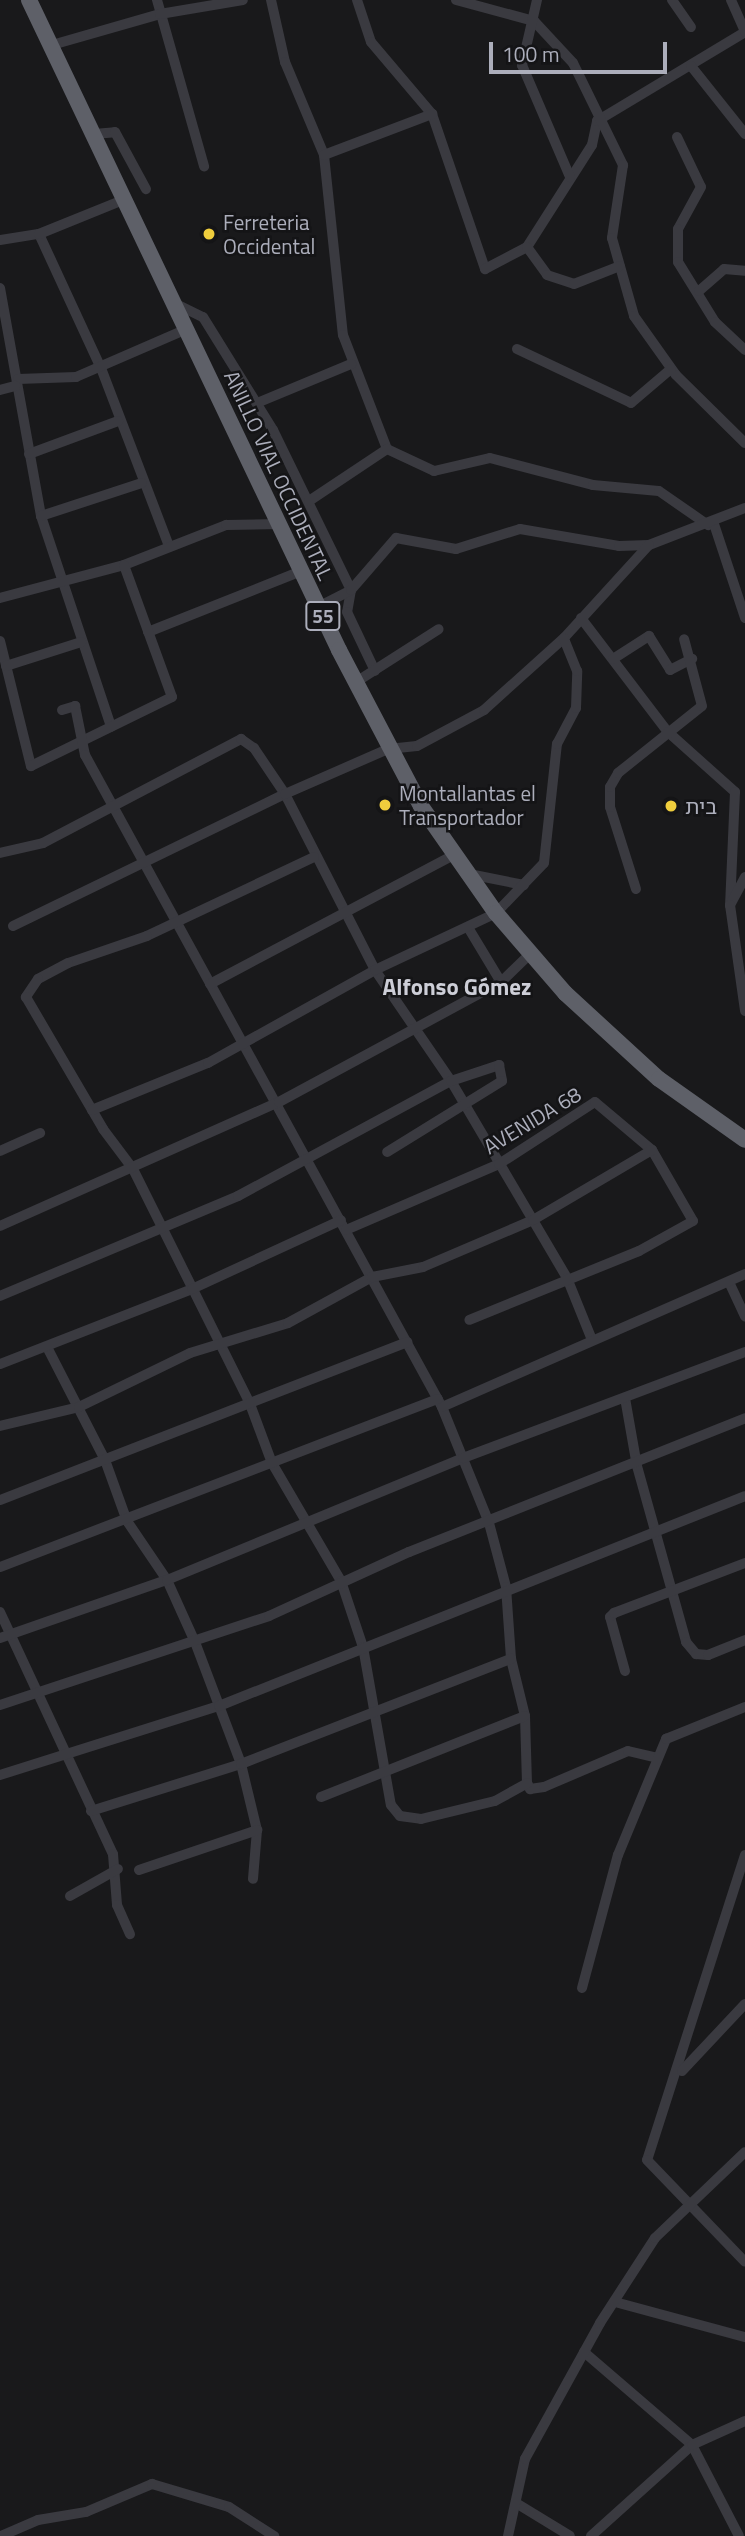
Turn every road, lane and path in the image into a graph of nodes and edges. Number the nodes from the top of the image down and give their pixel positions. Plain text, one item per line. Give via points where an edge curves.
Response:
1 (29, 0) edge
2 (157, 0) edge
3 (243, 0) edge
4 (271, 0) edge
5 (357, 0) edge
6 (456, 0) edge
7 (537, 0) edge
8 (672, 0) edge
9 (732, 0) edge
10 (160, 14) junction
11 (534, 21) junction
12 (691, 27) dead end
13 (745, 32) edge
14 (52, 45) junction
15 (691, 66) junction
16 (432, 114) junction
17 (597, 121) junction
18 (94, 134) junction
19 (745, 134) edge
20 (677, 137) dead end
21 (324, 155) junction
22 (204, 166) dead end
23 (570, 177) junction
24 (146, 189) dead end
25 (125, 199) junction
26 (39, 234) junction
27 (0, 240) edge
28 (527, 247) junction
29 (620, 266) junction
30 (745, 271) edge
31 (0, 288) edge
32 (699, 291) junction
33 (177, 304) junction
34 (187, 329) junction
35 (517, 349) dead end
36 (745, 351) edge
37 (351, 364) junction
38 (101, 368) junction
39 (671, 369) junction
40 (16, 383) junction
41 (0, 390) edge
42 (257, 403) junction
43 (118, 421) junction
44 (745, 443) edge
45 (387, 449) junction
46 (29, 454) junction
47 (142, 483) junction
48 (309, 500) junction
49 (745, 508) edge
50 (41, 516) junction
51 (279, 524) junction
52 (711, 524) junction
53 (649, 545) junction
54 (169, 546) junction
55 (124, 565) junction
56 (301, 571) junction
57 (62, 579) junction
58 (351, 590) junction
59 (0, 598) edge
60 (318, 607) junction
61 (581, 618) junction
62 (745, 618) edge
63 (439, 629) dead end
64 (148, 632) junction
65 (564, 638) junction
66 (684, 639) dead end
67 (0, 641) edge
68 (81, 642) junction
69 (613, 659) junction
70 (692, 659) junction
71 (6, 666) junction
72 (375, 671) junction
73 (356, 682) junction
74 (62, 710) dead end
75 (111, 727) junction
76 (668, 732) junction
77 (84, 743) junction
78 (388, 749) junction
79 (285, 794) junction
80 (114, 808) junction
81 (0, 853) edge
82 (454, 855) junction
83 (314, 857) junction
84 (144, 864) junction
85 (466, 873) junction
86 (745, 877) edge
87 (524, 884) junction
88 (636, 889) dead end
89 (730, 905) junction
90 (496, 913) junction
91 (347, 915) junction
92 (175, 923) junction
93 (13, 926) dead end
94 (469, 929) junction
95 (530, 954) junction
96 (375, 970) junction
97 (501, 982) junction
98 (210, 984) junction
99 (745, 1011) edge
100 (414, 1026) junction
101 (242, 1042) junction
102 (451, 1081) junction
103 (279, 1102) junction
104 (464, 1105) junction
105 (92, 1110) junction
106 (40, 1133) dead end
107 (745, 1140) edge
108 (652, 1150) junction
109 (0, 1151) edge
110 (387, 1152) dead end
111 (310, 1162) junction
112 (499, 1164) junction
113 (133, 1169) junction
114 (533, 1220) junction
115 (344, 1225) junction
116 (0, 1226) edge
117 (159, 1226) junction
118 (745, 1275) edge
119 (372, 1277) junction
120 (567, 1278) junction
121 (729, 1282) junction
122 (192, 1289) junction
123 (1, 1294) edge
124 (745, 1317) edge
125 (469, 1320) dead end
126 (592, 1340) junction
127 (407, 1342) junction
128 (221, 1343) junction
129 (47, 1347) junction
130 (745, 1352) edge
131 (0, 1364) edge
132 (625, 1398) junction
133 (440, 1403) junction
134 (250, 1404) junction
135 (79, 1407) junction
136 (745, 1418) edge
137 (0, 1426) edge
138 (463, 1458) junction
139 (105, 1460) junction
140 (272, 1463) junction
141 (637, 1466) junction
142 (745, 1496) edge
143 (0, 1500) edge
144 (127, 1521) junction
145 (310, 1522) junction
146 (489, 1523) junction
147 (653, 1528) junction
148 (745, 1563) edge
149 (0, 1566) edge
150 (167, 1580) junction
151 (341, 1581) junction
152 (506, 1587) junction
153 (673, 1591) junction
154 (0, 1612) edge
155 (14, 1634) junction
156 (0, 1638) edge
157 (745, 1640) edge
158 (194, 1642) junction
159 (363, 1647) junction
160 (511, 1659) junction
161 (625, 1671) dead end
162 (41, 1691) junction
163 (0, 1705) edge
164 (219, 1706) junction
165 (745, 1707) edge
166 (376, 1709) junction
167 (525, 1716) junction
168 (68, 1755) junction
169 (655, 1757) junction
170 (241, 1764) junction
171 (387, 1767) junction
172 (0, 1775) edge
173 (527, 1783) junction
174 (321, 1797) dead end
175 (91, 1811) junction
176 (257, 1830) junction
177 (745, 1855) edge
178 (118, 1869) junction
179 (139, 1870) dead end
180 (253, 1879) dead end
181 (741, 1883) edge
182 (70, 1896) dead end
183 (130, 1934) dead end
184 (582, 1988) dead end
185 (745, 2004) edge
186 (679, 2074) junction
187 (745, 2152) edge
188 (694, 2208) junction
189 (745, 2262) edge
190 (615, 2302) junction
191 (745, 2337) edge
192 (584, 2352) junction
193 (745, 2421) edge
194 (692, 2445) junction
195 (516, 2503) junction
196 (736, 2531) edge
197 (1, 2536) edge
198 (274, 2536) edge
199 (508, 2536) edge
200 (570, 2536) edge
201 (591, 2536) edge
202 (724, 2536) edge

1 - 14 highway, ANILLO VIAL OCCIDENTAL / 55
2 - 10 street
3 - 10 street
4 - 21 street via 285,62
5 - 16 street via 371,42
6 - 11 street
7 - 11 street
8 - 12 street
9 - 13 street
10 - 14 street
10 - 22 street
11 - 17 street via 573,63
11 - 23 street via 523,65
13 - 15 street
14 - 18 highway, ANILLO VIAL OCCIDENTAL / 55
15 - 17 street
15 - 19 street
16 - 21 street
16 - 28 street via 485,269
17 - 23 street via 592,145
17 - 29 street via 623,165 612,238
18 - 24 street via 115,132
18 - 25 highway, ANILLO VIAL OCCIDENTAL / 55
20 - 32 street via 701,187 673,244
21 - 37 street via 329,244
23 - 28 street
25 - 26 street
25 - 33 highway, ANILLO VIAL OCCIDENTAL / 55
26 - 27 street
26 - 38 street
28 - 29 street via 547,275 574,284
29 - 39 street via 634,316
30 - 32 street via 724,269
31 - 40 street
32 - 36 street via 715,322
33 - 34 highway, ANILLO VIAL OCCIDENTAL / 55
33 - 42 street via 203,317
34 - 38 street
34 - 51 highway, ANILLO VIAL OCCIDENTAL / 55
35 - 39 street via 631,403
37 - 42 street
37 - 45 street
38 - 40 street via 76,377
38 - 43 street
39 - 44 street
40 - 41 street
40 - 46 street
42 - 48 street
43 - 46 street
43 - 47 street
45 - 48 street
45 - 52 street via 435,471 490,458 593,485 659,491
46 - 50 street
47 - 50 street
47 - 54 street
48 - 58 street
49 - 52 street
50 - 57 street
51 - 54 street via 226,525
51 - 56 highway, ANILLO VIAL OCCIDENTAL / 55
52 - 53 street
52 - 62 street
53 - 58 street via 620,546 520,529 456,549 396,538
53 - 61 street
54 - 55 street
55 - 57 street
55 - 64 street
56 - 60 highway, ANILLO VIAL OCCIDENTAL / 55
56 - 64 street
57 - 59 street
57 - 68 street
58 - 60 street
58 - 72 street via 347,612
60 - 73 highway, ANILLO VIAL OCCIDENTAL / 55
61 - 65 street
61 - 69 street
63 - 72 street
64 - 75 street via 172,697
65 - 78 street via 484,710 417,746
65 - 87 street via 577,671 576,708 557,744 544,863
66 - 70 street
67 - 71 street
68 - 71 street
68 - 75 street
69 - 70 street via 649,635 670,670
69 - 76 street
70 - 76 street via 702,706
71 - 77 street via 31,766
72 - 73 street
73 - 78 highway, ANILLO VIAL OCCIDENTAL / 55
74 - 77 street via 75,706
75 - 77 street
76 - 88 street via 610,787 610,807
76 - 89 street via 735,792
77 - 80 street
78 - 79 street
78 - 82 highway, ANILLO VIAL OCCIDENTAL / 55
79 - 80 street via 254,748 241,739
79 - 83 street
79 - 84 street
80 - 81 street via 43,843
80 - 84 street
82 - 85 highway, ANILLO VIAL OCCIDENTAL / 55
82 - 91 street
83 - 91 street
83 - 92 street
84 - 92 street
84 - 93 street
85 - 87 street
85 - 90 highway, ANILLO VIAL OCCIDENTAL / 55
86 - 89 street
87 - 90 street
89 - 99 street
90 - 94 street
90 - 95 highway, ANILLO VIAL OCCIDENTAL / 55
91 - 96 street
91 - 98 street
92 - 98 street
92 - 105 street via 68,963 28,987 26,998
94 - 96 street
94 - 97 street
95 - 97 street
95 - 107 highway, ANILLO VIAL OCCIDENTAL / 55 via 659,1079
96 - 100 street
96 - 101 street
97 - 100 street
98 - 101 street
100 - 102 street
100 - 103 street
101 - 103 street
101 - 105 street via 208,1063
102 - 104 street
102 - 104 street via 490,1063 505,1073
102 - 111 street
103 - 111 street
103 - 113 street
104 - 110 street
104 - 112 street
105 - 113 street
106 - 109 street
108 - 112 street, AVENIDA 68 via 595,1102
108 - 114 street
108 - 120 street, AVENIDA 68 via 693,1221
111 - 115 street
111 - 117 street
112 - 114 street
112 - 115 street, AVENIDA 68
113 - 116 street
113 - 117 street
114 - 119 street via 423,1267
114 - 120 street
115 - 119 street
115 - 122 street, AVENIDA 68
117 - 122 street
117 - 123 street
118 - 121 street
119 - 127 street
119 - 128 street via 288,1323
120 - 125 street
120 - 126 street
121 - 124 street
121 - 126 street
122 - 128 street
122 - 129 street, AVENIDA 68
126 - 133 street
127 - 133 street
127 - 134 street
128 - 134 street
128 - 135 street
129 - 131 street, AVENIDA 68
129 - 135 street
130 - 132 street
132 - 138 street
132 - 141 street
133 - 138 street
133 - 140 street
134 - 139 street
134 - 140 street
135 - 137 street
135 - 139 street
136 - 141 street
138 - 145 street
138 - 146 street
139 - 143 street
139 - 144 street
140 - 144 street
140 - 145 street
141 - 146 street
141 - 147 street
142 - 147 street
144 - 149 street
144 - 150 street
145 - 150 street
145 - 151 street
146 - 151 street
146 - 152 street
147 - 152 street
147 - 153 street
148 - 153 street
150 - 155 street
150 - 158 street
151 - 158 street
151 - 159 street
152 - 159 street
152 - 160 street
153 - 157 street via 686,1642 696,1654
153 - 161 street via 610,1617
154 - 155 street
155 - 156 street
155 - 162 street
158 - 162 street
158 - 164 street
159 - 164 street
159 - 166 street
160 - 166 street
160 - 167 street
162 - 163 street
162 - 168 street
164 - 168 street
164 - 170 street
165 - 169 street via 666,1739
166 - 170 street
166 - 171 street
167 - 171 street
167 - 173 street
168 - 172 street
168 - 175 street
169 - 173 street via 628,1752 544,1787 530,1789
169 - 184 street via 618,1855
170 - 175 street
170 - 176 street
171 - 173 street via 391,1805 400,1816 421,1819 495,1801
171 - 174 street
175 - 178 street
176 - 179 street
176 - 180 street
177 - 181 street
178 - 182 street
178 - 183 street via 117,1905
181 - 186 street
185 - 186 street
186 - 188 street via 648,2160
187 - 188 street
188 - 189 street
188 - 190 street via 655,2238
190 - 191 street
190 - 192 street
192 - 194 street
192 - 195 street via 525,2459
193 - 194 street
194 - 196 street
194 - 201 street
195 - 199 street
195 - 200 street
196 - 202 street
197 - 198 street via 38,2519 86,2512 152,2484 229,2507

